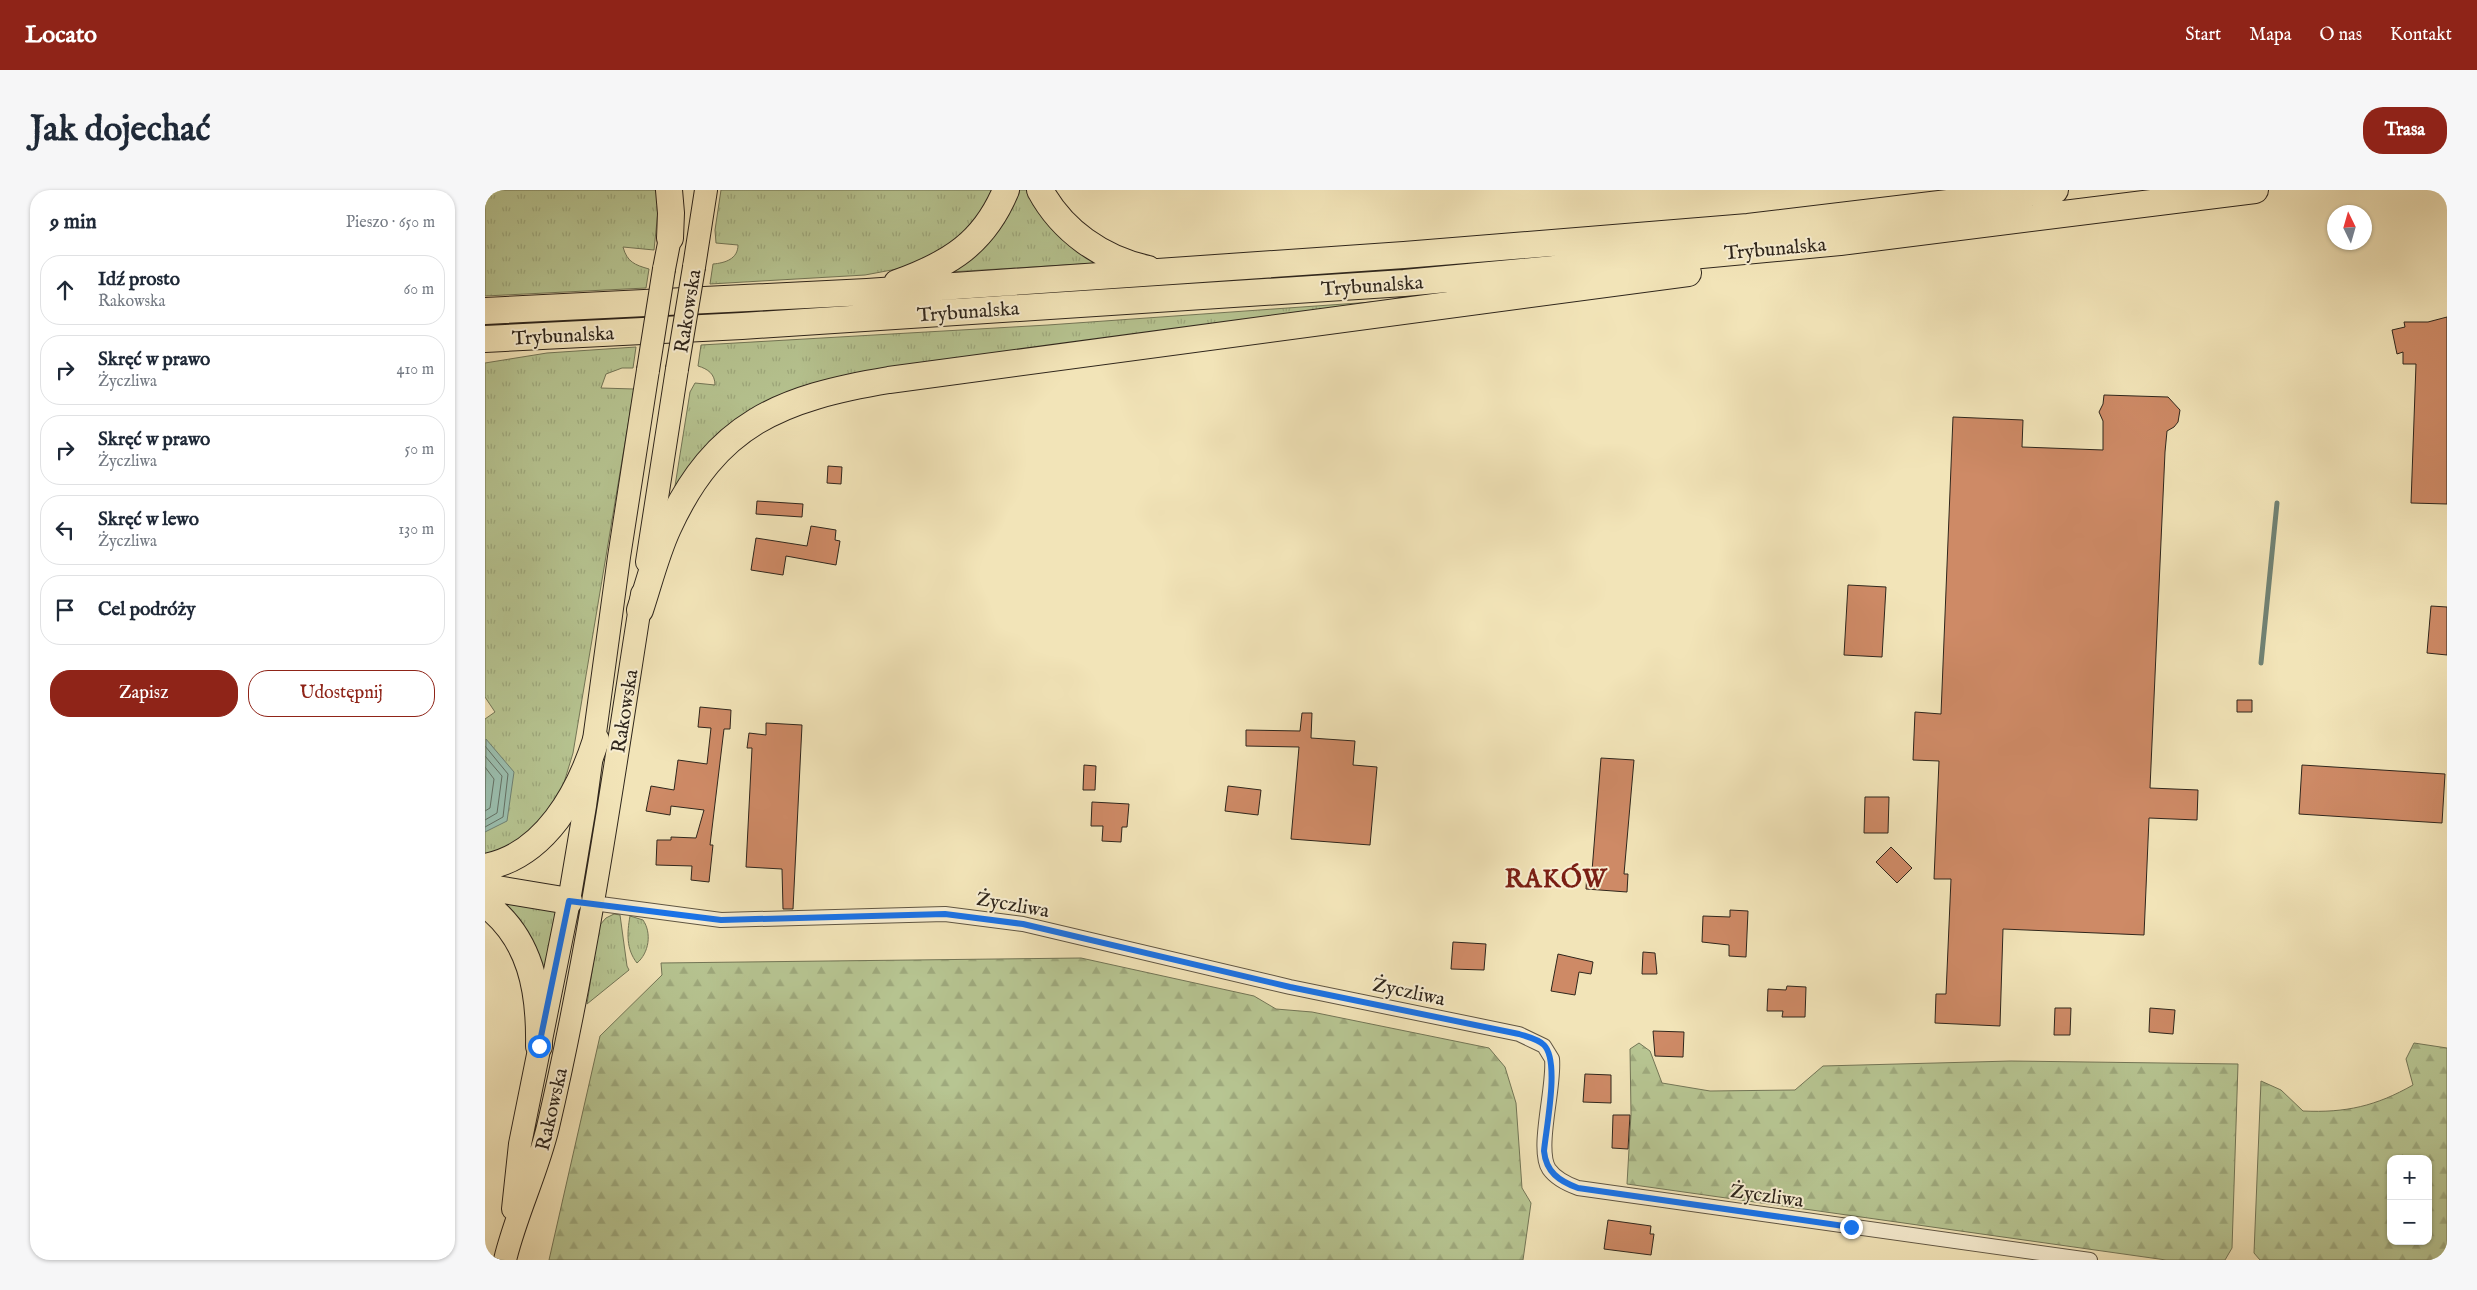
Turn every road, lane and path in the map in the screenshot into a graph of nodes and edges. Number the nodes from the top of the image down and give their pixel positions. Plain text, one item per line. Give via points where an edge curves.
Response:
1 (669, 190) edge
2 (706, 190) edge
3 (1006, 190) edge
4 (1039, 190) edge
5 (2055, 190) edge
6 (2255, 190) edge
7 (670, 238) joint
8 (1840, 242) junction
9 (1161, 272) junction
10 (867, 292) junction
11 (485, 312) edge
12 (578, 335) junction
13 (485, 339) edge
14 (485, 353) edge
15 (639, 610) junction
16 (595, 740) junction
17 (485, 867) edge
18 (485, 887) edge
19 (581, 902) junction
20 (485, 904) edge
21 (539, 1046) junction
22 (513, 1225) junction
23 (505, 1260) edge
24 (2090, 1260) edge

1 - 7 highway
2 - 15 main road, Rakowska, bridge
3 - 10 highway via 989,224 968,247 919,275
4 - 9 highway via 1054,213 1079,239 1108,255
5 - 9 highway, Trybunalska via 1748,227
6 - 8 highway, Trybunalska
7 - 16 main road, Rakowska, bridge via 619,557
8 - 12 highway, Trybunalska via 1405,284
8 - 15 highway via 1739,267 889,380 814,395 762,417 738,432 718,452 675,514
9 - 10 highway, Trybunalska
10 - 11 highway
12 - 13 highway, Trybunalska
12 - 14 highway via 525,342
15 - 19 main road, Rakowska
16 - 17 highway via 591,757 575,790 552,825 523,851
16 - 19 main road, Rakowska
18 - 19 highway
19 - 21 main road, Rakowska
19 - 22 main road, Rakowska via 548,1128 537,1166
19 - 24 street, Życzliwa via 721,920 945,914 986,918 1290,987 1519,1034 1544,1046 1552,1059 1545,1160 1556,1177 1567,1184
20 - 21 highway via 515,933 528,960 537,995
21 - 22 main road, Rakowska via 520,1144
22 - 23 main road, Rakowska

